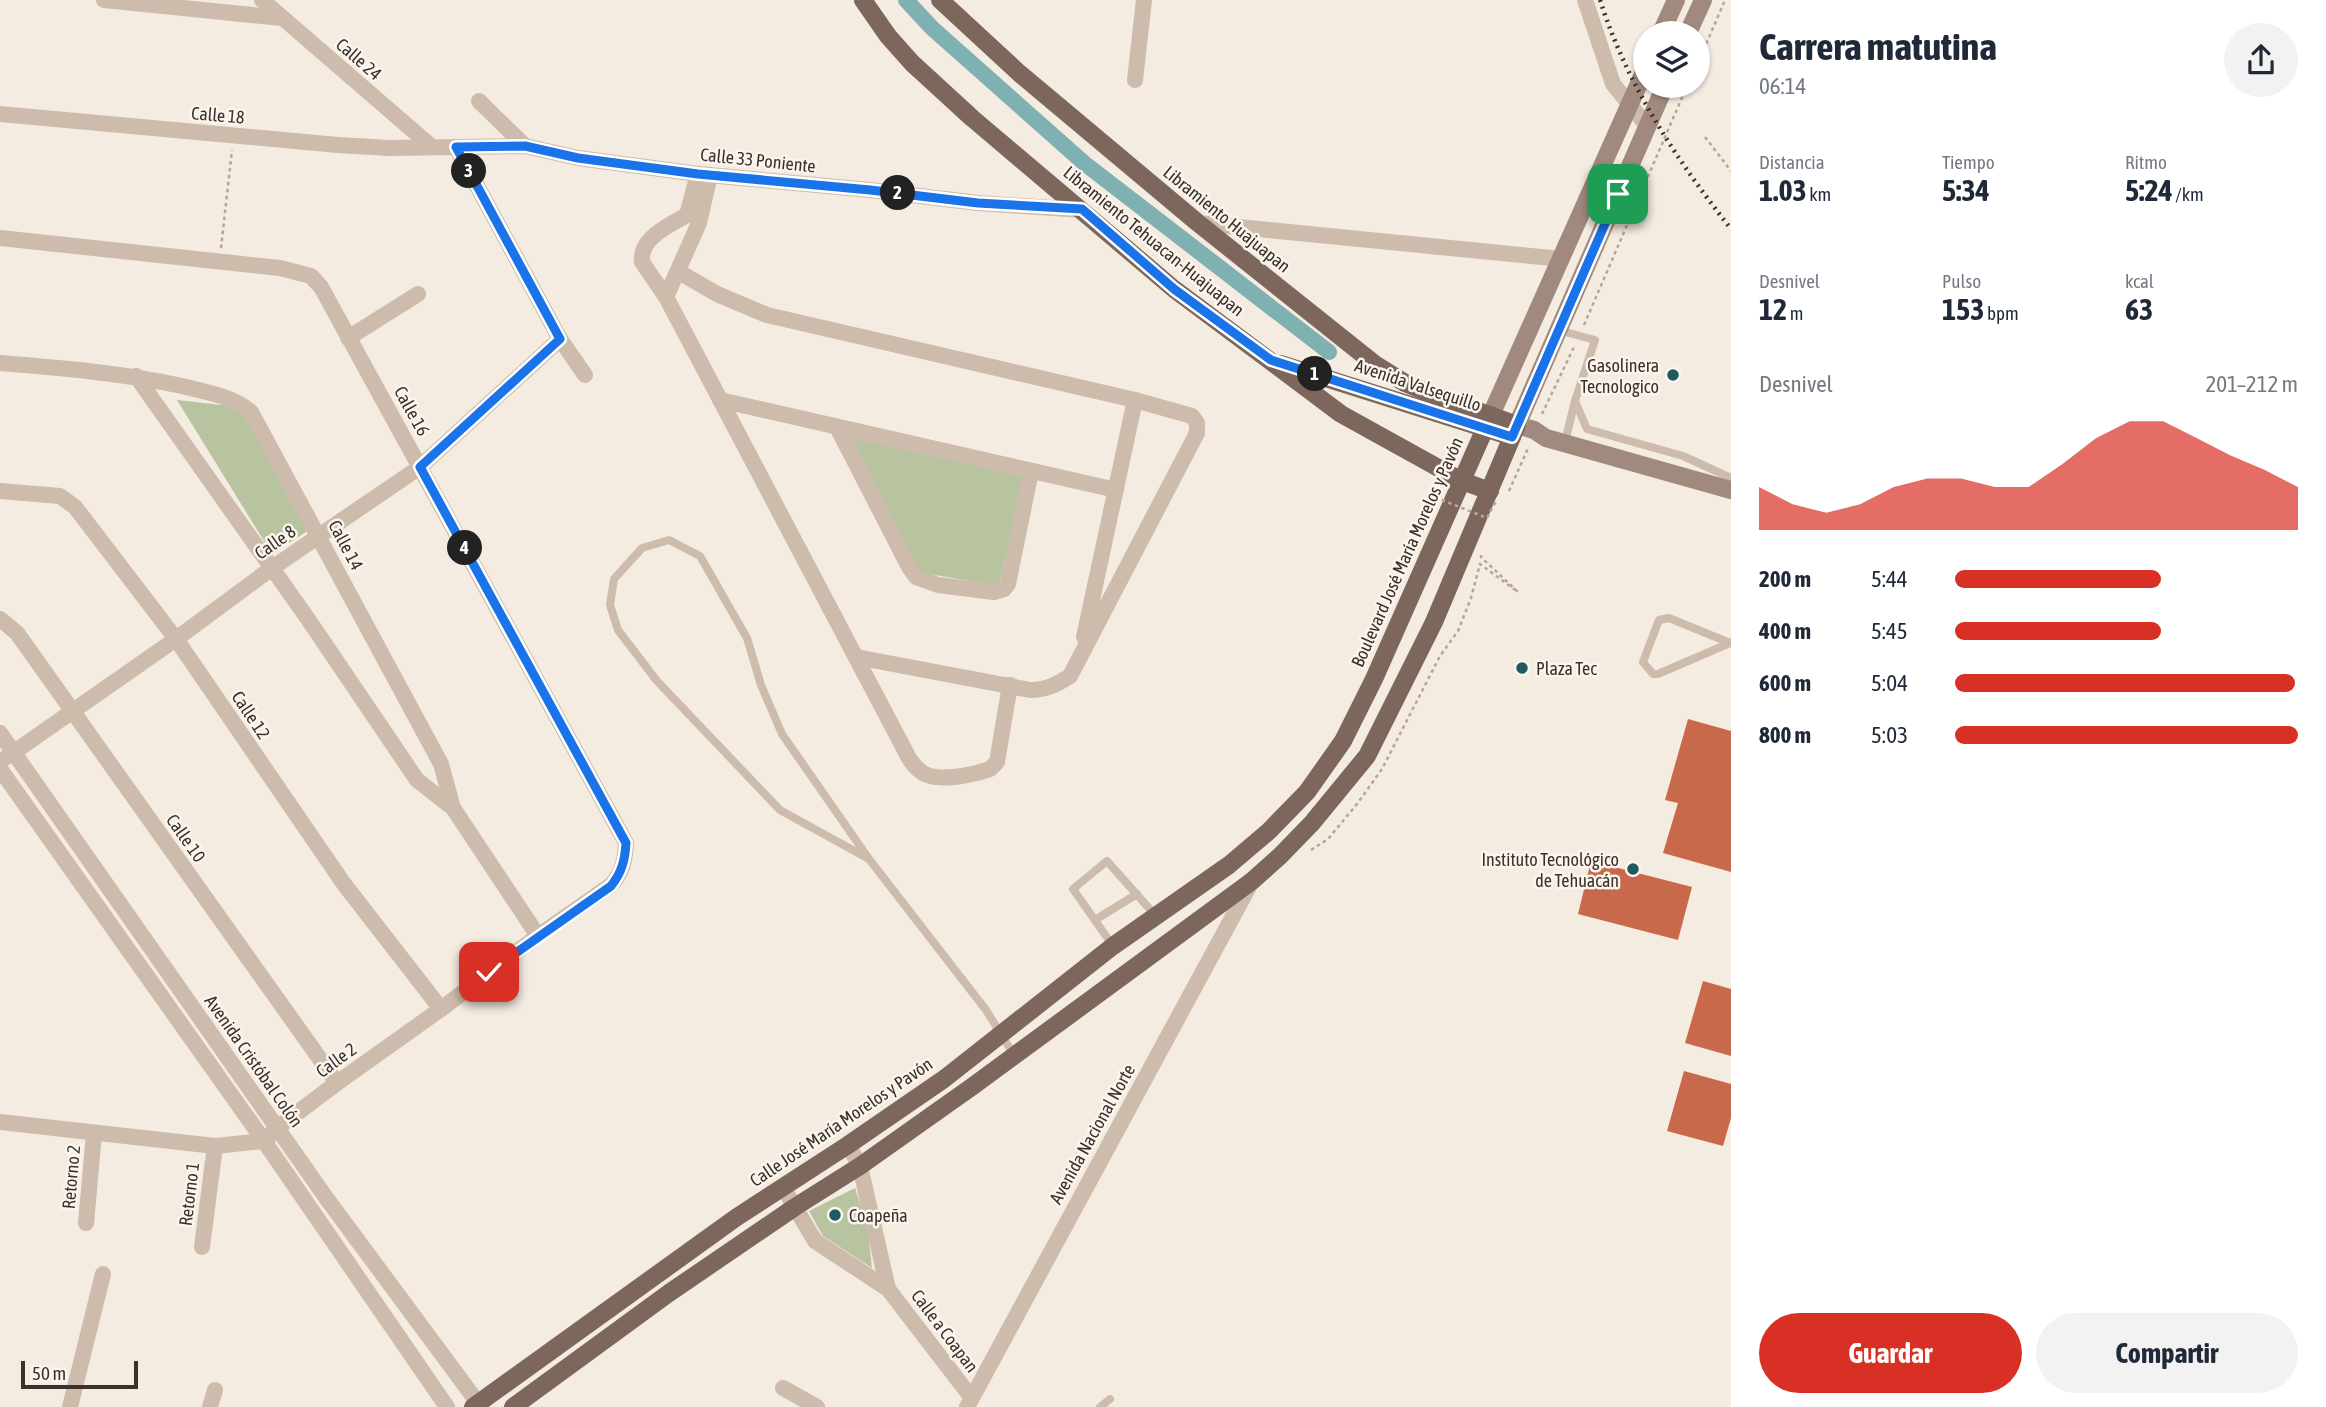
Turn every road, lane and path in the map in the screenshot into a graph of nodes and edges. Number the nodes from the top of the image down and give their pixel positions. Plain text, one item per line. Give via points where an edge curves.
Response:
1 (104, 0) edge
2 (261, 0) edge
3 (863, 0) edge
4 (940, 0) edge
5 (1144, 0) edge
6 (1585, 0) edge
7 (1676, 0) edge
8 (1703, 0) edge
9 (1725, 0) edge
10 (282, 18) junction
11 (1666, 21) edge
12 (1693, 21) edge
13 (1710, 35) edge
14 (1135, 80) dead end
15 (1633, 96) edge
16 (1660, 98) edge
17 (480, 101) dead end
18 (1629, 105) junction
19 (0, 114) edge
20 (1648, 127) junction
21 (234, 136) junction
22 (1705, 137) dead end
23 (525, 146) junction
24 (432, 147) junction
25 (456, 147) junction
26 (1731, 171) edge
27 (704, 174) junction
28 (1082, 209) junction
29 (693, 219) junction
30 (1198, 223) junction
31 (0, 238) edge
32 (1561, 259) junction
33 (220, 260) junction
34 (679, 271) junction
35 (418, 294) dead end
36 (666, 297) junction
37 (1558, 330) junction
38 (348, 338) junction
39 (560, 339) junction
40 (1271, 360) junction
41 (0, 363) edge
42 (1376, 365) junction
43 (585, 375) dead end
44 (136, 376) junction
45 (1362, 389) junction
46 (720, 400) junction
47 (1135, 400) junction
48 (1575, 401) junction
49 (1489, 422) junction
50 (837, 427) junction
51 (1514, 431) junction
52 (1565, 442) junction
53 (420, 467) junction
54 (1031, 471) junction
55 (1731, 478) edge
56 (1454, 483) junction
57 (1731, 489) edge
58 (1116, 490) junction
59 (0, 491) edge
60 (1493, 496) junction
61 (319, 536) junction
62 (272, 568) junction
63 (0, 619) edge
64 (176, 639) junction
65 (1730, 643) edge
66 (1080, 655) junction
67 (856, 657) junction
68 (1010, 685) junction
69 (72, 710) junction
70 (0, 733) edge
71 (14, 752) junction
72 (0, 762) edge
73 (0, 769) edge
74 (453, 808) junction
75 (626, 843) joint
76 (869, 859) junction
77 (1228, 865) joint
78 (1252, 881) junction
79 (1136, 894) junction
80 (1156, 915) junction
81 (1095, 920) junction
82 (141, 934) junction
83 (538, 936) junction
84 (1113, 946) junction
85 (127, 947) junction
86 (440, 1009) junction
87 (1002, 1035) junction
88 (1014, 1055) junction
89 (337, 1083) junction
90 (0, 1122) edge
91 (277, 1128) junction
92 (94, 1134) junction
93 (264, 1141) junction
94 (215, 1146) junction
95 (848, 1146) junction
96 (860, 1166) junction
97 (783, 1187) junction
98 (794, 1207) junction
99 (86, 1223) dead end
100 (202, 1247) dead end
101 (103, 1274) dead end
102 (888, 1289) junction
103 (783, 1388) dead end
104 (215, 1390) dead end
105 (1110, 1399) dead end
106 (969, 1402) edge
107 (478, 1406) edge
108 (70, 1407) edge
109 (210, 1407) edge
110 (447, 1407) edge
111 (513, 1407) edge
112 (817, 1407) edge
113 (1100, 1407) edge

1 - 10 street
2 - 10 street, Calle 24
3 - 28 main road, Libramiento Tehuacan-Huajuapan via 912,63
4 - 30 main road, Libramiento Huajuapan via 1018,73
5 - 14 street
6 - 18 street via 1614,84
7 - 11 main road
8 - 12 main road
9 - 13 path
10 - 24 street, Calle 24
15 - 18 main road, Boulevard José María Morelos y Pavón
16 - 20 main road
17 - 23 street
18 - 20 street
18 - 32 main road, Boulevard José María Morelos y Pavón
19 - 21 street, Calle 18
20 - 37 main road
21 - 24 street, Calle 18
21 - 33 path
22 - 26 path
23 - 25 street, Calle 33 Poniente
23 - 27 street, Calle 33 Poniente via 578,158
24 - 25 street, Calle 33 Poniente
25 - 39 street
27 - 28 street, Calle 33 Poniente via 978,203
27 - 29 street
28 - 40 main road, Libramiento Tehuacan-Huajuapan via 1174,289
29 - 34 street
29 - 36 street via 649,240 641,255
30 - 32 street
30 - 42 main road, Libramiento Huajuapan
31 - 33 street, Calle 16
32 - 49 main road, Boulevard José María Morelos y Pavón
33 - 38 street, Calle 16 via 311,276
34 - 36 street
34 - 47 street via 717,294 767,315
35 - 38 street
36 - 46 street
37 - 48 lane via 1595,340
37 - 51 main road
38 - 53 street, Calle 16
39 - 43 street
39 - 53 street, Calle 8
40 - 45 main road, Avenida Valsequillo
40 - 56 main road, Libramiento Tehuacan-Huajuapan via 1341,414
41 - 44 street, Calle 14
42 - 45 main road
42 - 49 main road, Libramiento Huajuapan
44 - 61 street, Calle 14 via 212,393 251,412
44 - 62 street, Calle 14
45 - 49 main road, Avenida Valsequillo
46 - 50 street
46 - 67 street
47 - 58 street
47 - 66 street via 1192,416 1197,433
48 - 52 lane
48 - 55 lane via 1587,429 1683,456
49 - 51 main road, Avenida Valsequillo
49 - 56 main road, Boulevard José María Morelos y Pavón
50 - 54 street
50 - 54 street via 909,567 916,576 938,585 994,592 1004,589
51 - 52 main road via 1530,442 1546,438
51 - 60 main road
52 - 57 main road
53 - 61 street, Calle 8
53 - 75 street, Calle 16
54 - 58 street
56 - 60 main road, Libramiento Tehuacan-Huajuapan
56 - 60 path, bridge via 1437,498 1488,518
56 - 77 main road, Boulevard José María Morelos y Pavón via 1374,679 1343,741 1307,792
58 - 66 street
59 - 64 street, Calle 12 via 60,496 75,507
60 - 78 main road via 1367,756 1312,823
61 - 62 street, Calle 8
61 - 74 street, Calle 14 via 441,764
62 - 64 street, Calle 8
62 - 74 street, Calle 14 via 417,780
63 - 69 street, Calle 10
64 - 69 street, Calle 8
64 - 86 street, Calle 12 via 344,884
65 - 65 lane via 1658,674 1643,662 1663,618
66 - 68 street via 1070,676 1055,685 1043,690
67 - 68 street
67 - 68 street via 910,760 929,776 990,769 997,762
69 - 71 street, Calle 8
69 - 89 street, Calle 10
70 - 71 street, Avenida Cristóbal Colón
71 - 72 street, Calle 8
71 - 82 street, Avenida Cristóbal Colón
73 - 85 street
74 - 83 street, Calle 14
75 - 83 street, Calle 2 via 620,874 611,886
76 - 76 lane via 782,734 747,638 701,556 669,540 642,548 614,579 610,605 618,630 657,681 780,810
76 - 87 lane
77 - 80 main road, Calle José María Morelos y Pavón
78 - 88 main road
78 - 106 street, Avenida Nacional Norte
79 - 80 lane
79 - 81 lane
79 - 81 lane via 1107,861 1073,889
80 - 84 main road, Calle José María Morelos y Pavón
81 - 84 lane
82 - 85 street
82 - 91 street, Avenida Cristóbal Colón
83 - 86 street, Calle 2
84 - 87 main road, Calle José María Morelos y Pavón
85 - 93 street
86 - 89 street, Calle 2
87 - 88 lane
87 - 95 main road, Calle José María Morelos y Pavón
88 - 96 main road
89 - 91 street, Calle 2
90 - 92 street
91 - 93 street, Calle 2
91 - 107 street, Avenida Cristóbal Colón
92 - 94 street
92 - 99 street, Retorno 2
93 - 94 street
93 - 110 street
94 - 100 street, Retorno 1
95 - 96 street, Calle a Coapan
95 - 97 main road, Calle José María Morelos y Pavón
96 - 98 main road
96 - 102 street, Calle a Coapan
97 - 98 street, Calle a Coapan
97 - 107 main road, Calle José María Morelos y Pavón
98 - 102 street, Calle a Coapan via 815,1241
98 - 111 main road
101 - 108 street
102 - 106 street, Calle a Coapan
103 - 112 street
104 - 109 street
105 - 113 lane

